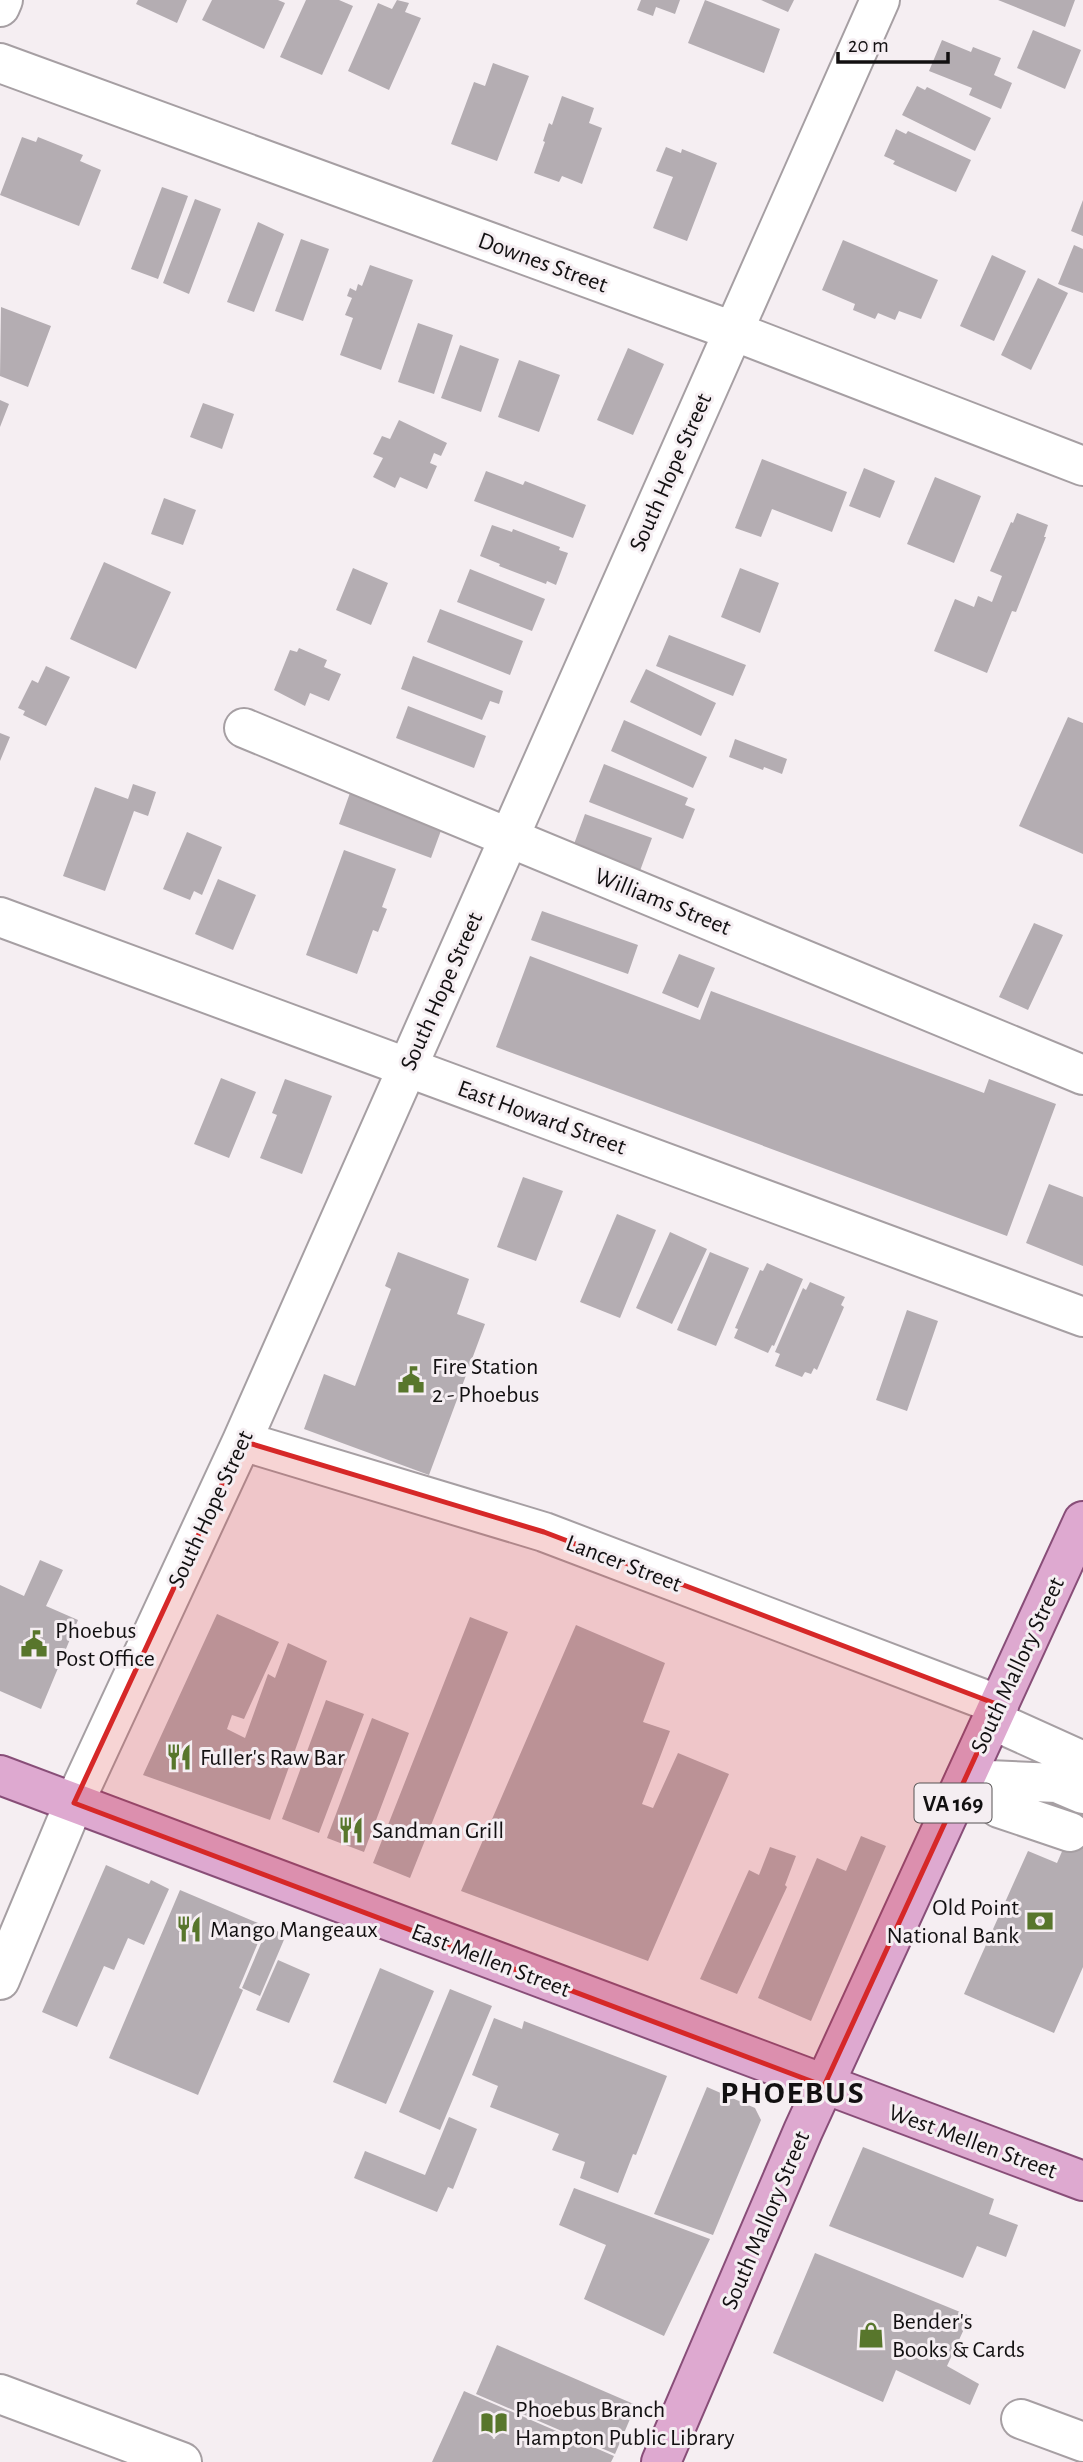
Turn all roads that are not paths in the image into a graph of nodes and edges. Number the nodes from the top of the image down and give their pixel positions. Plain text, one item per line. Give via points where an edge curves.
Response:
1 (3, 0) edge
2 (880, 0) edge
3 (0, 6) edge
4 (0, 63) edge
5 (733, 331) junction
6 (1083, 466) edge
7 (243, 728) dead end
8 (509, 837) junction
9 (0, 917) edge
10 (407, 1068) junction
11 (1083, 1075) edge
12 (1083, 1317) edge
13 (242, 1441) junction
14 (1083, 1521) edge
15 (995, 1713) junction
16 (1083, 1761) edge
17 (0, 1775) edge
18 (965, 1779) junction
19 (74, 1803) junction
20 (1077, 1814) edge
21 (0, 1980) edge
22 (824, 2086) junction
23 (1083, 2181) edge
24 (0, 2395) edge
25 (1021, 2419) dead end
26 (1083, 2442) edge
27 (182, 2462) edge
28 (661, 2462) edge

1 - 3 street
2 - 5 street, South Hope Street
4 - 5 street, Downes Street
5 - 6 street, Downes Street
5 - 8 street, South Hope Street
7 - 8 street, Williams Street
8 - 10 street, South Hope Street
8 - 11 street, Williams Street
9 - 10 street, East Howard Street
10 - 12 street, East Howard Street
10 - 13 street, South Hope Street
13 - 15 street, Lancer Street via 544,1532
13 - 19 street, South Hope Street
14 - 15 main road, South Mallory Street / VA 169
15 - 16 street, Lancer Street
15 - 18 main road, South Mallory Street / VA 169
17 - 19 main road, East Mellen Street
18 - 20 street via 999,1808
18 - 22 main road, South Mallory Street / VA 169
19 - 21 street, South Hope Street
19 - 22 main road, East Mellen Street
22 - 23 main road, West Mellen Street
22 - 28 main road, South Mallory Street / VA 169
24 - 27 street
25 - 26 street

